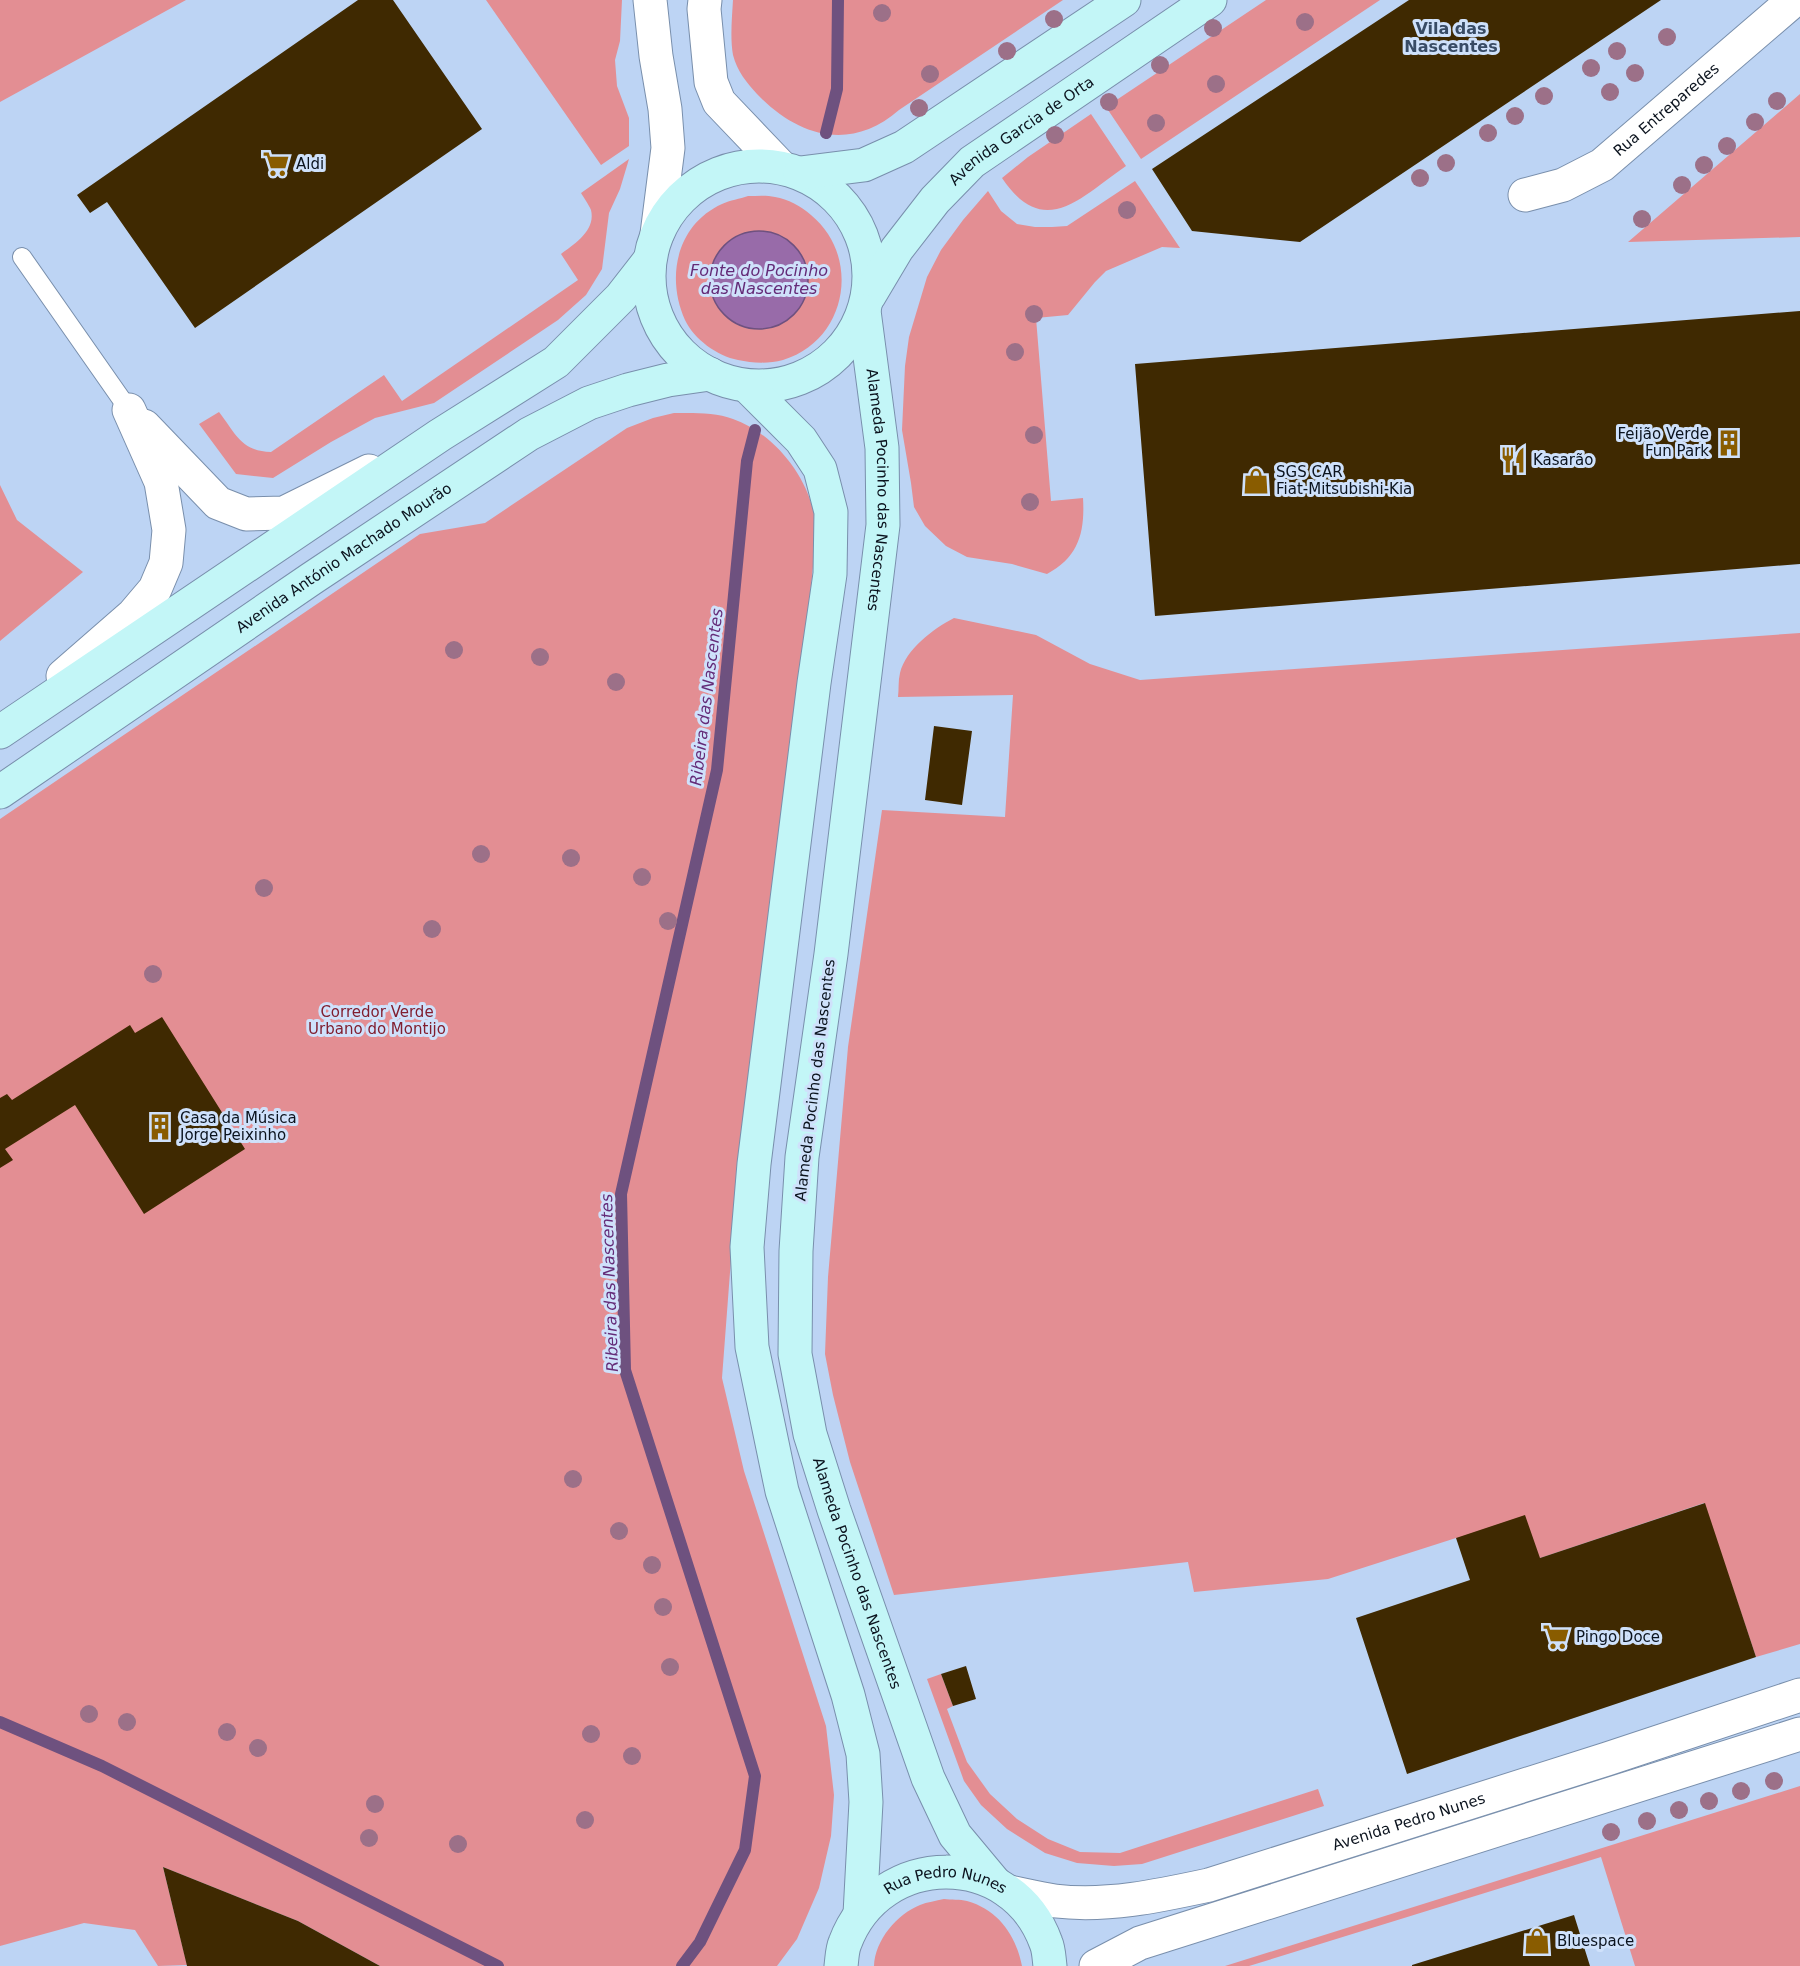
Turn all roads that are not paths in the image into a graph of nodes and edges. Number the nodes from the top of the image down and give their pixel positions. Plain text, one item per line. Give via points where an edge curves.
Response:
1 (650, 0) edge
2 (705, 0) edge
3 (1124, 0) edge
4 (1210, 0) edge
5 (1794, 0) edge
6 (790, 170) junction
7 (1525, 195) dead end
8 (653, 248) junction
9 (22, 257) dead end
10 (866, 304) junction
11 (710, 374) junction
12 (747, 386) junction
13 (129, 410) junction
14 (440, 435) junction
15 (0, 732) edge
16 (0, 792) edge
17 (1800, 1695) edge
18 (1800, 1734) edge
19 (1002, 1888) junction
20 (860, 1914) junction
21 (837, 1959) edge
22 (1050, 1966) edge
23 (1096, 1966) edge

1 - 8 street via 668,148
2 - 6 street via 711,82 720,102
3 - 6 main road via 904,147 864,165
4 - 10 main road, Avenida Garcia de Orta via 972,162 934,200 897,249
5 - 7 street, Rua Entreparedes via 1602,165 1563,185
6 - 8 main road via 742,166 707,179 677,202
6 - 10 main road via 826,187 848,210 863,236 870,266
8 - 11 main road via 650,301 665,337 689,362
8 - 14 main road via 621,297 556,362
9 - 13 lane
10 - 12 main road, Avenida Garcia de Orta via 850,338 831,360 805,376 777,385
10 - 19 main road, Alameda Pocinho das Nascentes via 882,448 883,525 802,1157 795,1354 810,1434 928,1778 955,1835
11 - 12 main road
11 - 16 main road, Avenida António Machado Mourão via 628,390 598,400 529,434
12 - 20 main road via 801,440 820,470 831,512 830,573 757,1140 747,1246 752,1347 782,1491 848,1695 863,1754 866,1802
13 - 14 street via 218,503 246,514 284,513
13 - 15 street via 161,482 169,530 166,563 155,589 133,615
14 - 15 main road
17 - 19 street, Avenida Pedro Nunes via 1209,1885 1148,1898 1092,1902 1056,1901
18 - 23 street via 1140,1943
19 - 20 main road, Rua Pedro Nunes via 967,1873 937,1871 907,1878 881,1893
19 - 22 main road, Rua Pedro Nunes via 1032,1916 1047,1944
20 - 21 main road, Rua Pedro Nunes

